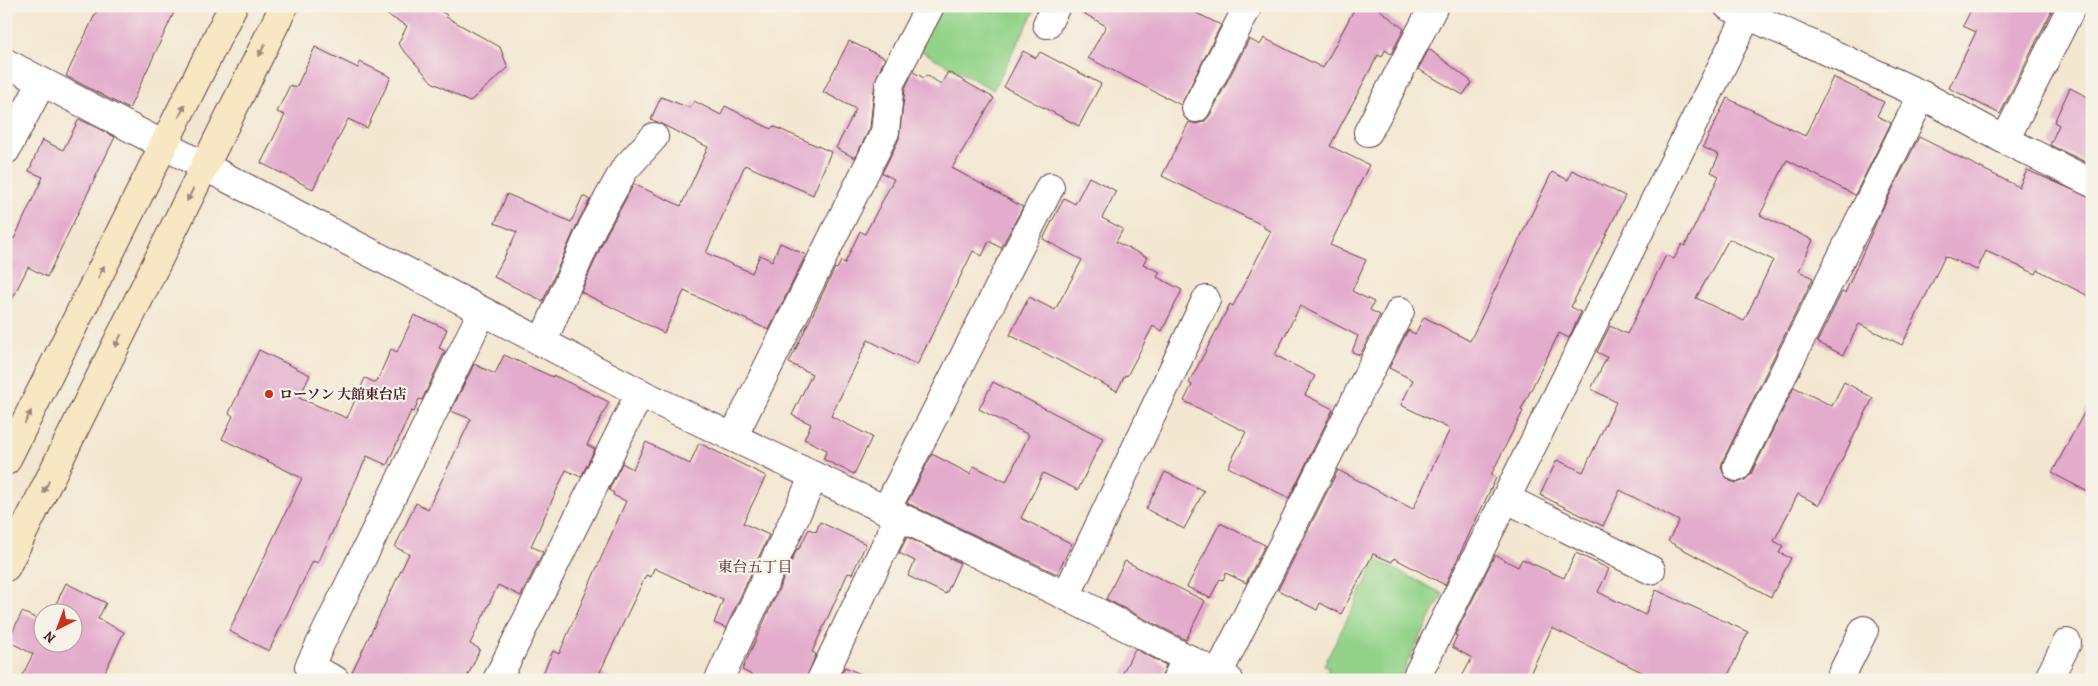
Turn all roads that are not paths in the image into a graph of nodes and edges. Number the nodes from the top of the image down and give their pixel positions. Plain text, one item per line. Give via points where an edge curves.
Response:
1 (232, 6) edge
2 (284, 6) edge
3 (930, 6) edge
4 (1248, 6) edge
5 (1434, 6) edge
6 (2072, 6) edge
7 (1742, 10) edge
8 (6, 64) edge
9 (42, 82) junction
10 (1922, 95) junction
11 (1196, 108) dead end
12 (1368, 132) dead end
13 (654, 138) dead end
14 (2005, 140) junction
15 (165, 145) junction
16 (6, 150) edge
17 (204, 166) junction
18 (2092, 183) edge
19 (1050, 187) dead end
20 (1206, 300) dead end
21 (1400, 310) dead end
22 (482, 312) junction
23 (542, 343) junction
24 (640, 393) junction
25 (733, 437) junction
26 (6, 461) edge
27 (1737, 467) dead end
28 (814, 476) junction
29 (1507, 499) junction
30 (892, 513) junction
31 (6, 567) edge
32 (1651, 570) dead end
33 (1066, 596) junction
34 (1864, 630) dead end
35 (2066, 643) dead end
36 (1181, 669) edge
37 (1223, 677) edge
38 (335, 680) edge
39 (497, 680) edge
40 (719, 680) edge
41 (821, 680) edge
42 (1415, 680) edge
43 (1839, 680) edge
44 (2048, 680) edge

15 -> 1 street
2 -> 17 street
3 - 25 street via 890,83 885,132
4 - 11 street
5 - 12 street
6 - 14 street
7 - 10 street
7 - 29 street
8 - 9 street
9 - 15 street
9 - 16 street
10 - 14 street
10 - 27 street
13 - 23 street via 624,170 593,226
14 - 18 street
15 - 17 street
26 -> 15 street
17 - 22 street
17 -> 31 street
19 - 30 street
20 - 33 street
21 - 37 street
22 - 23 street
22 - 38 street via 309,667
23 - 24 street
24 - 25 street
24 - 39 street
25 - 28 street
28 - 30 street
28 - 40 street
29 - 32 street
29 - 42 street
30 - 33 street
30 - 41 street
33 - 36 street
34 - 43 street
35 - 44 street
36 - 37 street

